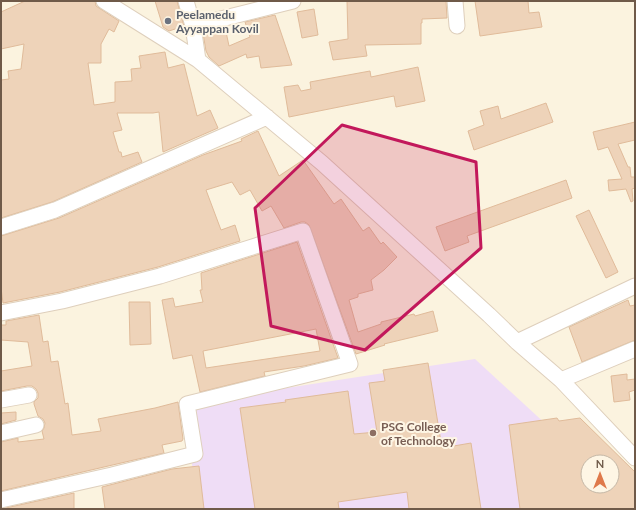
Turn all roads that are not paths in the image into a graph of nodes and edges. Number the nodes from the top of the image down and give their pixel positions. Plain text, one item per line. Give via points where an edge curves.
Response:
1 (104, 1) edge
2 (186, 1) edge
3 (293, 1) edge
4 (455, 1) edge
5 (193, 26) junction
6 (457, 26) dead end
7 (198, 60) junction
8 (267, 117) junction
9 (1, 227) edge
10 (635, 286) edge
11 (1, 313) edge
12 (517, 342) junction
13 (635, 349) edge
14 (561, 380) junction
15 (29, 395) dead end
16 (1, 400) edge
17 (36, 425) dead end
18 (1, 433) edge
19 (635, 458) edge
20 (1, 500) edge

1 - 7 street
2 - 5 street
3 - 5 street
4 - 6 street
5 - 7 street
7 - 8 street
8 - 9 street via 55,210
8 - 12 street via 322,163
10 - 12 street
11 - 20 street via 160,276 303,231 350,364 187,404 195,454
12 - 14 street
13 - 14 street
14 - 19 street
15 - 16 street
17 - 18 street

